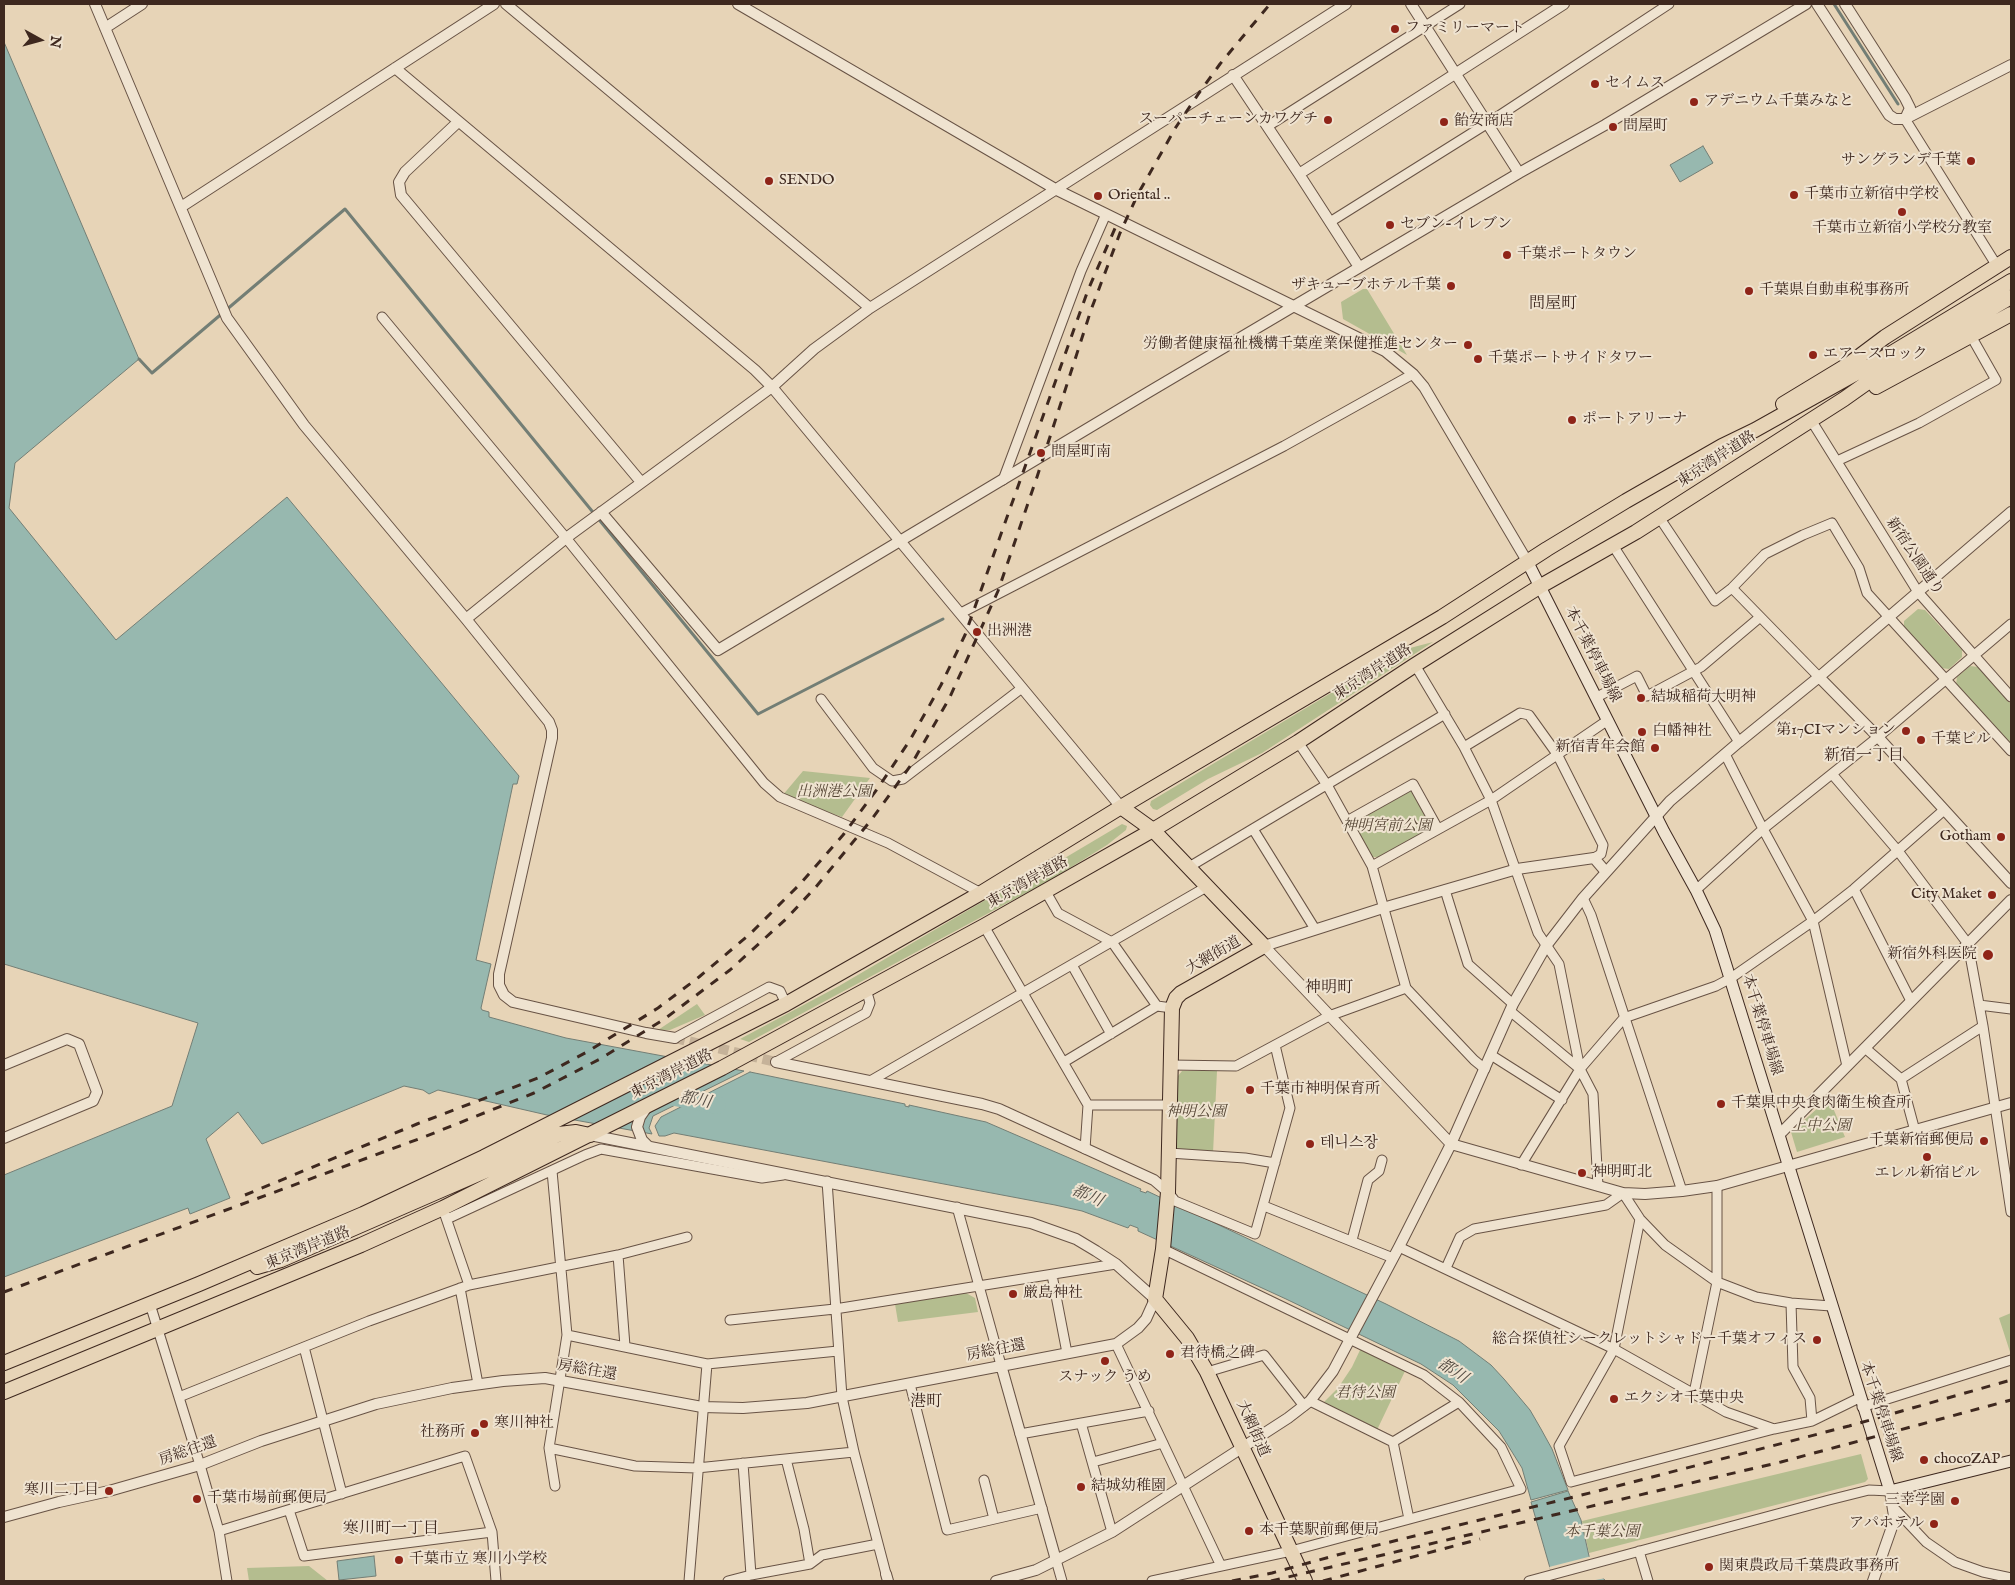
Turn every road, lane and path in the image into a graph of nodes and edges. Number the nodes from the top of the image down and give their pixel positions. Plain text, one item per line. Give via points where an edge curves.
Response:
1 (95, 4) edge
2 (142, 4) edge
3 (494, 4) edge
4 (506, 4) edge
5 (738, 4) edge
6 (1346, 4) edge
7 (1411, 4) edge
8 (1460, 4) edge
9 (1564, 4) edge
10 (1670, 4) edge
11 (1806, 4) edge
12 (1817, 4) edge
13 (1845, 4) edge
14 (1425, 26) junction
15 (105, 28) junction
16 (2011, 65) edge
17 (395, 68) junction
18 (1456, 74) junction
19 (1233, 76) junction
20 (1905, 119) junction
21 (458, 122) junction
22 (1488, 123) junction
23 (1268, 126) junction
24 (1519, 173) junction
25 (1300, 174) junction
26 (1057, 190) junction
27 (181, 207) junction
28 (1106, 214) junction
29 (1330, 222) junction
30 (2011, 257) edge
31 (1997, 266) junction
32 (1359, 267) junction
33 (2011, 281) edge
34 (2011, 297) edge
35 (1292, 307) junction
36 (870, 308) junction
37 (2011, 314) edge
38 (382, 317) dead end
39 (1971, 336) junction
40 (1413, 374) junction
41 (772, 387) junction
42 (1844, 399) junction
43 (1811, 420) junction
44 (1722, 446) junction
45 (1837, 461) junction
46 (1002, 480) junction
47 (641, 482) junction
48 (601, 512) junction
49 (2011, 512) edge
50 (1659, 517) junction
51 (566, 538) junction
52 (901, 540) junction
53 (1612, 544) junction
54 (1527, 561) junction
55 (1539, 587) junction
56 (1732, 588) junction
57 (1918, 592) junction
58 (961, 613) junction
59 (1760, 618) junction
60 (1887, 618) junction
61 (466, 619) junction
62 (2011, 624) edge
63 (1974, 656) junction
64 (1415, 665) junction
65 (1693, 671) junction
66 (1819, 677) junction
67 (1946, 679) junction
68 (1022, 688) junction
69 (1597, 698) junction
70 (2011, 698) edge
71 (820, 699) dead end
72 (1445, 714) junction
73 (1608, 720) junction
74 (1878, 737) junction
75 (1298, 742) junction
76 (1738, 742) junction
77 (1464, 747) junction
78 (2011, 751) edge
79 (1557, 754) junction
80 (1726, 754) junction
81 (1832, 774) junction
82 (1327, 785) junction
83 (1491, 800) junction
84 (1121, 807) junction
85 (1944, 810) junction
86 (1656, 815) junction
87 (1347, 821) junction
88 (1253, 829) junction
89 (1438, 829) junction
90 (1153, 830) junction
91 (1763, 830) junction
92 (1898, 851) junction
93 (1594, 858) junction
94 (1372, 866) junction
95 (1189, 867) junction
96 (1517, 869) junction
97 (1606, 872) junction
98 (2011, 882) edge
99 (1208, 886) junction
100 (1854, 889) junction
101 (1444, 890) junction
102 (1696, 890) junction
103 (1046, 892) junction
104 (982, 893) junction
105 (1583, 898) junction
106 (2011, 900) edge
107 (1383, 908) junction
108 (1812, 921) junction
109 (984, 926) junction
110 (1316, 929) junction
111 (1112, 942) junction
112 (1968, 944) junction
113 (1264, 946) junction
114 (1546, 946) junction
115 (1072, 965) junction
116 (1731, 978) junction
117 (1406, 988) junction
118 (866, 989) junction
119 (1024, 992) junction
120 (1911, 1001) junction
121 (786, 1004) junction
122 (1979, 1005) junction
123 (1157, 1006) junction
124 (1511, 1007) junction
125 (1172, 1008) junction
126 (2011, 1009) edge
127 (1329, 1016) junction
128 (1624, 1018) junction
129 (1983, 1026) junction
130 (1111, 1034) junction
131 (676, 1038) joint
132 (1276, 1045) junction
133 (1865, 1048) junction
134 (1491, 1055) junction
135 (776, 1062) joint
136 (1064, 1062) junction
137 (4, 1065) edge
138 (1171, 1065) junction
139 (1847, 1066) junction
140 (1485, 1069) junction
141 (1580, 1069) junction
142 (1901, 1079) junction
143 (872, 1080) junction
144 (1562, 1100) junction
145 (2011, 1103) edge
146 (1088, 1105) junction
147 (1170, 1105) junction
148 (648, 1106) junction
149 (1995, 1108) junction
150 (1915, 1131) junction
151 (1780, 1134) junction
152 (590, 1135) junction
153 (4, 1138) edge
154 (1451, 1144) junction
155 (649, 1147) junction
156 (1085, 1149) junction
157 (1169, 1153) junction
158 (1382, 1160) dead end
159 (1275, 1163) junction
160 (1788, 1164) junction
161 (1521, 1165) junction
162 (552, 1172) junction
163 (791, 1174) junction
164 (827, 1181) junction
165 (1598, 1186) junction
166 (1717, 1186) junction
167 (1682, 1191) junction
168 (1168, 1192) junction
169 (1623, 1193) junction
170 (1264, 1206) junction
171 (957, 1207) junction
172 (2011, 1212) edge
173 (445, 1214) junction
174 (1640, 1219) junction
175 (687, 1237) dead end
176 (1352, 1240) junction
177 (1400, 1246) junction
178 (1163, 1249) junction
179 (618, 1256) junction
180 (1393, 1258) junction
181 (1116, 1264) junction
182 (561, 1266) junction
183 (1446, 1268) junction
184 (1052, 1275) junction
185 (1717, 1282) junction
186 (199, 1284) junction
187 (464, 1286) junction
188 (979, 1287) junction
189 (1155, 1299) junction
190 (1791, 1303) junction
191 (150, 1304) junction
192 (1831, 1306) junction
193 (835, 1309) junction
194 (730, 1320) dead end
195 (158, 1327) junction
196 (567, 1335) junction
197 (1351, 1339) junction
198 (1116, 1344) junction
199 (626, 1346) junction
200 (304, 1347) junction
201 (1614, 1349) junction
202 (838, 1351) junction
203 (1066, 1353) junction
204 (2011, 1360) edge
205 (4, 1363) edge
206 (707, 1364) junction
207 (1001, 1365) junction
208 (1207, 1372) junction
209 (559, 1381) junction
210 (478, 1384) junction
211 (910, 1384) junction
212 (4, 1392) edge
213 (1694, 1393) junction
214 (179, 1397) junction
215 (842, 1397) junction
216 (1459, 1402) junction
217 (1861, 1402) junction
218 (1307, 1404) junction
219 (702, 1407) junction
220 (1148, 1411) junction
221 (324, 1421) junction
222 (1812, 1421) junction
223 (1081, 1424) junction
224 (1774, 1429) junction
225 (1020, 1434) junction
226 (1393, 1442) junction
227 (1163, 1443) junction
228 (549, 1448) junction
229 (1242, 1448) junction
230 (854, 1452) junction
231 (786, 1459) junction
232 (2011, 1461) edge
233 (1093, 1462) junction
234 (743, 1464) junction
235 (200, 1465) junction
236 (697, 1468) junction
237 (984, 1480) dead end
238 (555, 1486) dead end
239 (1184, 1486) junction
240 (1890, 1491) junction
241 (342, 1494) junction
242 (1893, 1507) junction
243 (1042, 1508) junction
244 (289, 1510) junction
245 (4, 1517) edge
246 (994, 1519) junction
247 (1409, 1519) junction
248 (219, 1531) junction
249 (492, 1532) junction
250 (1112, 1532) junction
251 (878, 1544) junction
252 (1291, 1551) junction
253 (1639, 1551) junction
254 (1056, 1560) junction
255 (810, 1564) junction
256 (1221, 1566) junction
257 (751, 1575) junction
258 (887, 1578) edge
259 (2011, 1578) edge
260 (227, 1581) edge
261 (496, 1581) edge
262 (688, 1581) edge
263 (728, 1581) edge
264 (996, 1581) edge
265 (1062, 1581) edge
266 (1152, 1581) edge
267 (1306, 1581) edge
268 (1529, 1581) edge
269 (1648, 1581) edge
270 (1873, 1581) edge

1 - 15 street
2 - 15 street
3 - 17 street
4 - 36 street
5 - 26 street
6 - 19 street
7 - 14 street
8 - 14 street
9 - 18 street
10 - 22 street
11 - 24 street
12 - 20 street via 1889,115
13 - 20 street via 1905,98 1910,108
14 - 18 street
14 - 23 street
15 - 27 street
16 - 20 street
17 - 21 street
17 - 27 street
18 - 22 street
18 - 25 street
19 - 23 street
19 - 26 street
20 - 31 street
21 - 41 street
21 - 47 street via 405,172 399,182 401,195
22 - 24 street
22 - 29 street
23 - 25 street
24 - 32 street
25 - 29 street
26 - 28 street
26 - 36 street
27 - 61 street via 227,318 304,424
28 - 35 street
28 - 46 street via 1081,271
29 - 32 street
30 - 31 main road
31 - 44 main road via 1885,337 1849,364 1752,423
32 - 35 street
33 - 44 main road, 東京湾岸道路 via 1880,360
34 - 42 main road, 東京湾岸道路
35 - 40 street via 1385,352
35 - 46 street
36 - 41 street via 814,349
37 - 39 main road
38 - 51 street
39 - 42 main road via 1870,390
39 - 45 street via 1996,380 1919,423
40 - 54 street via 1435,404
40 - 58 street via 1284,446
41 - 47 street
41 - 52 street
42 - 43 main road, 東京湾岸道路
43 - 45 street, 新宿公園通り
43 - 50 main road, 東京湾岸道路
44 - 54 main road, 東京湾岸道路
45 - 57 street, 新宿公園通り
46 - 52 street
47 - 48 street
48 - 51 street
48 - 52 street via 718,650
49 - 57 street
50 - 53 main road, 東京湾岸道路
50 - 56 street via 1716,601
51 - 61 street
51 - 104 street via 764,783 780,797 888,843
52 - 58 street
53 - 55 main road, 東京湾岸道路
53 - 65 street
54 - 55 main road, 本千葉停車場線
54 - 84 main road, 東京湾岸道路 via 1442,617
55 - 64 main road, 東京湾岸道路
55 - 69 main road, 本千葉停車場線
56 - 59 street
56 - 60 street via 1766,554 1832,523 1859,568 1866,593
57 - 60 street
57 - 63 street, 新宿公園通り
58 - 68 street
59 - 65 street
59 - 66 street
60 - 66 street
60 - 67 street
61 - 131 street via 552,730 499,974 499,985 504,995 513,1002
62 - 63 street
63 - 67 street
63 - 70 street, 新宿公園通り
64 - 72 street
64 - 75 main road, 東京湾岸道路
65 - 69 street via 1647,696 1636,676
65 - 76 street
66 - 74 street
66 - 76 street
67 - 74 street
67 - 78 street
68 - 71 street via 903,779 892,781 873,768
68 - 84 street
69 - 73 main road, 本千葉停車場線
72 - 77 street
72 - 82 street
73 - 79 street
73 - 86 main road, 本千葉停車場線
74 - 81 street
74 - 85 street
75 - 82 street
75 - 90 main road, 東京湾岸道路
76 - 80 street
77 - 79 street via 1520,713 1530,715
77 - 83 street
79 - 83 street
79 - 93 street via 1603,846 1601,854
80 - 86 street
80 - 91 street
81 - 91 street
81 - 92 street
82 - 87 street
82 - 88 street
83 - 89 street
83 - 96 street
84 - 90 main road, 大網街道
84 - 104 main road, 東京湾岸道路
85 - 92 street
85 - 98 street
86 - 97 street
86 - 102 main road, 本千葉停車場線
87 - 89 street via 1413,784
87 - 94 street
88 - 95 street
88 - 110 street
89 - 94 street
90 - 95 main road, 大網街道
90 - 103 main road, 東京湾岸道路
91 - 102 street
91 - 108 street
92 - 100 street
92 - 112 street
93 - 96 street
93 - 97 street
94 - 107 street
95 - 99 main road, 大網街道
96 - 101 street
96 - 114 street via 1538,933
97 - 105 street
99 - 111 street
99 - 113 main road, 大網街道
100 - 108 street
100 - 120 street
101 - 107 street
101 - 124 street via 1468,964
102 - 116 main road, 本千葉停車場線 via 1715,930
103 - 109 main road, 東京湾岸道路
103 - 111 street via 1058,913
104 - 121 main road, 東京湾岸道路
105 - 114 street
105 - 128 street
106 - 112 street
107 - 110 street
107 - 117 street
108 - 116 street
108 - 139 street
109 - 118 main road, 東京湾岸道路
109 - 119 street
110 - 113 street
111 - 115 street
111 - 123 street
112 - 120 street
112 - 122 street
113 - 125 main road, 大網街道 via 1181,993
113 - 127 street
114 - 124 street
114 - 141 street via 1559,964
115 - 119 street
115 - 130 street
116 - 128 street
116 - 151 main road, 本千葉停車場線
117 - 127 street
117 - 140 street
118 - 135 street via 870,1003 866,1013
118 - 148 main road, 東京湾岸道路
119 - 136 street
119 - 143 street
120 - 133 street
121 - 131 street via 780,991 769,988
121 - 186 main road, 東京湾岸道路 via 484,1157 363,1214
122 - 126 street
122 - 129 street
123 - 125 street
123 - 130 street
124 - 134 street
124 - 141 street
125 - 138 main road
127 - 132 street
127 - 154 street
128 - 141 street
128 - 167 street
129 - 142 street
129 - 149 street
130 - 136 street
132 - 138 street via 1236,1066
132 - 159 street via 1290,1108
133 - 139 street
133 - 142 street
134 - 140 street
134 - 144 street
135 - 143 street
136 - 146 street
137 - 153 street via 67,1039 79,1044 97,1092 93,1101
138 - 147 main road
139 - 151 street
140 - 154 street
141 - 144 street
141 - 165 street via 1593,1094
142 - 150 street
143 - 156 street via 999,1109
144 - 161 street
145 - 149 street
146 - 147 street
146 - 156 street
147 - 157 main road
148 - 152 main road, 東京湾岸道路
148 - 155 street via 637,1127
149 - 150 street
149 - 172 street
150 - 160 street
151 - 160 main road, 本千葉停車場線
152 - 155 street
152 - 173 main road, 東京湾岸道路
152 - 186 main road via 576,1132 558,1134 498,1165 281,1260
154 - 161 street
154 - 177 street
155 - 163 street
156 - 168 street via 1154,1180
157 - 159 street
157 - 168 main road
158 - 176 street via 1379,1171 1368,1180
159 - 170 street
160 - 166 street
160 - 192 main road, 本千葉停車場線
161 - 165 street
162 - 163 street via 601,1150 762,1178
162 - 173 street
162 - 182 street
163 - 164 street
164 - 171 street
164 - 193 street
165 - 169 street
166 - 167 street
166 - 185 street
167 - 169 street
168 - 170 street via 1175,1201 1256,1234
168 - 178 main road
169 - 174 street
169 - 183 street via 1606,1205 1474,1229 1460,1237
170 - 176 street
171 - 181 street via 1055,1230
171 - 188 street
173 - 187 street
173 - 195 main road, 東京湾岸道路
174 - 185 street via 1665,1245
174 - 201 street
175 - 179 street
176 - 180 street
177 - 180 street
177 - 183 street
178 - 189 main road
178 - 197 street
179 - 182 street
179 - 199 street
180 - 197 street
181 - 184 street
181 - 189 street
182 - 187 street
182 - 196 street
183 - 201 street
184 - 188 street
184 - 203 street
185 - 190 street via 1756,1297
185 - 213 street
186 - 191 main road, 東京湾岸道路
187 - 200 street
187 - 210 street
188 - 193 street
188 - 207 street
189 - 198 street, 房総往還 via 1146,1319
189 - 208 main road, 大網街道 via 1187,1338
190 - 192 street
190 - 222 street via 1793,1368 1810,1398
191 - 195 street
191 - 205 main road, 東京湾岸道路
192 - 217 main road, 本千葉停車場線
193 - 194 street
193 - 202 street
195 - 212 main road, 東京湾岸道路
195 - 214 street
196 - 199 street
196 - 209 street
197 - 216 street via 1424,1375
197 - 218 street via 1333,1371
198 - 203 street, 房総往還
198 - 220 street
199 - 206 street
200 - 214 street
200 - 221 street
201 - 213 street
201 - 224 street via 1560,1446 1571,1482
202 - 206 street
202 - 215 street
203 - 207 street, 房総往還
204 - 217 street
206 - 219 street
207 - 211 street, 房総往還
207 - 225 street
208 - 218 street via 1264,1355
208 - 229 main road, 大網街道
209 - 210 street, 房総往還 via 531,1378
209 - 219 street, 房総往還
209 - 228 street
210 - 221 street, 房総往還 via 376,1404
211 - 215 street, 房総往還
211 - 246 street via 946,1530
213 - 224 street via 1726,1412
214 - 235 street
215 - 219 street, 房総往還 via 769,1407
215 - 230 street
216 - 226 street
216 - 247 street via 1501,1447 1521,1489
217 - 222 street
217 - 240 main road, 本千葉停車場線
218 - 226 street
218 - 229 street
219 - 236 street
220 - 223 street
220 - 227 street
221 - 235 street, 房総往還
221 - 241 street
222 - 224 street
223 - 225 street
223 - 233 street
225 - 243 street
226 - 247 street
227 - 233 street
227 - 239 street
228 - 236 street via 635,1466
228 - 238 street
229 - 239 street
229 - 252 main road, 大網街道
230 - 231 street
230 - 251 street
231 - 234 street
231 - 255 street
232 - 240 main road
233 - 250 street
234 - 236 street
234 - 257 street
235 - 245 street, 房総往還
235 - 248 street
236 - 262 street
237 - 246 street
239 - 250 street
239 - 256 street
240 - 242 street
240 - 253 street via 1870,1490
241 - 244 street
241 - 249 street via 465,1456
242 - 259 street via 1926,1542 1955,1562
242 - 270 street via 1891,1532
243 - 246 street
243 - 254 street
244 - 248 street
244 - 249 street via 304,1556
247 - 252 street
248 - 260 street
249 - 261 street
250 - 254 street
251 - 255 street via 822,1555
251 - 258 street
252 - 256 street
252 - 267 main road, 大網街道
253 - 268 street
253 - 269 street
254 - 264 street via 1036,1570
254 - 265 street
255 - 257 street
256 - 266 street
257 - 263 street

